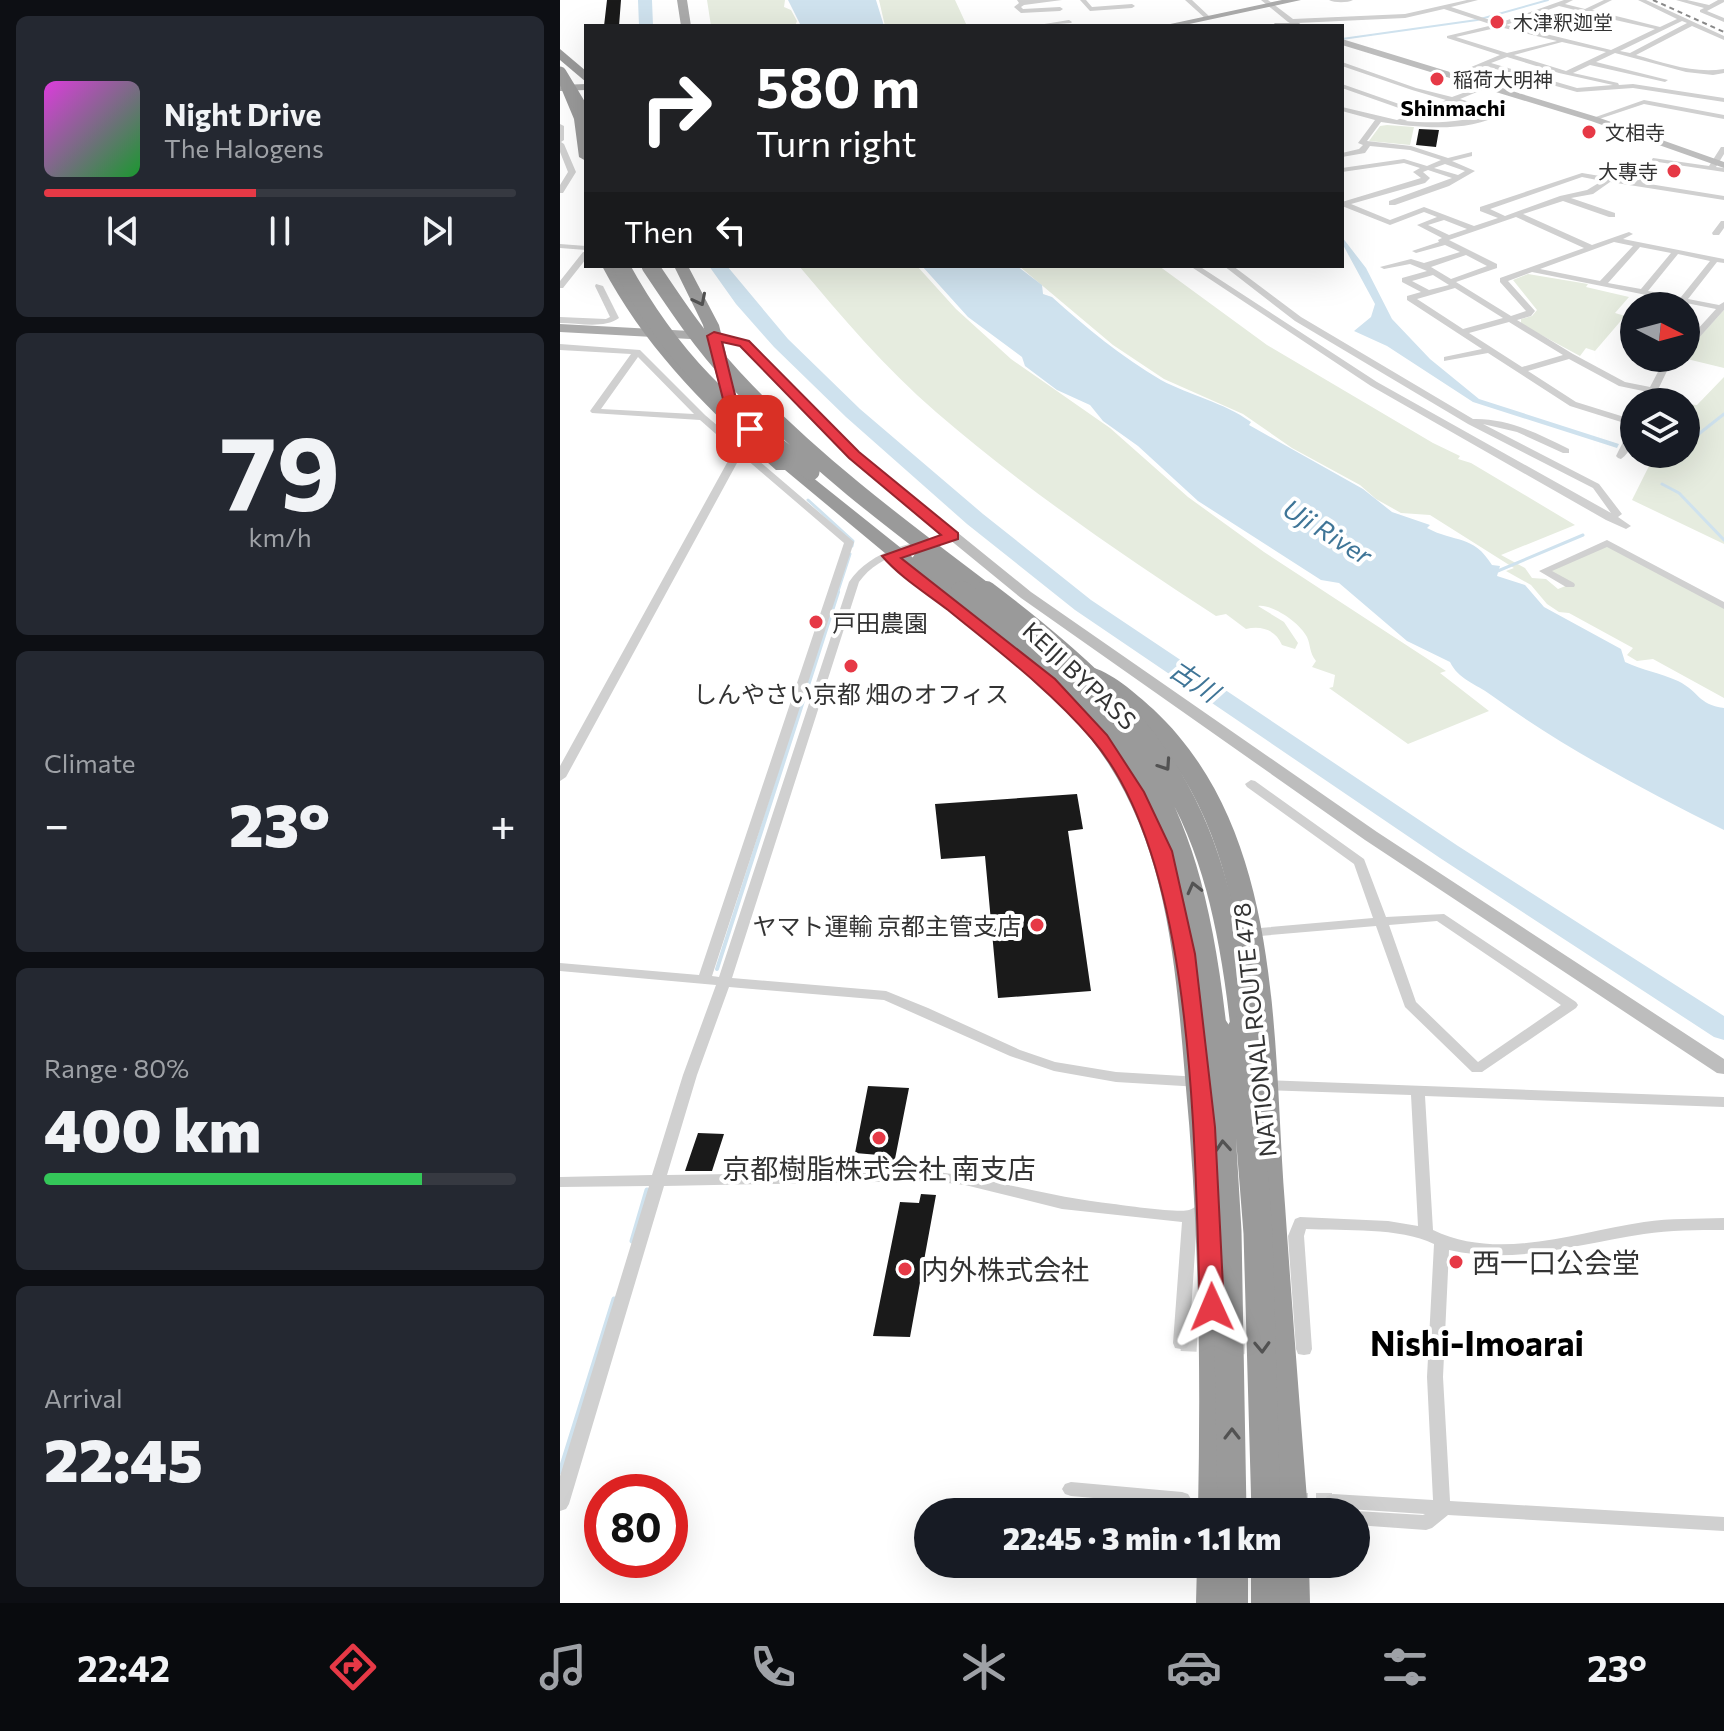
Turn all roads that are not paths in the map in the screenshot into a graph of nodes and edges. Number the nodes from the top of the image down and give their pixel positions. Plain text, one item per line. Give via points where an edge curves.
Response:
1 (682, 0) edge
2 (1053, 0) edge
3 (1059, 0) edge
4 (1083, 0) edge
5 (1188, 0) edge
6 (1296, 0) edge
7 (1332, 0) edge
8 (1350, 0) edge
9 (1475, 0) edge
10 (1570, 0) edge
11 (1609, 0) edge
12 (1641, 0) edge
13 (1679, 0) edge
14 (1723, 1) edge
15 (1021, 2) edge
16 (1267, 2) edge
17 (1558, 4) junction
18 (1132, 6) dead end
19 (1709, 7) junction
20 (1447, 8) junction
21 (1060, 9) junction
22 (1585, 11) junction
23 (1601, 15) junction
24 (1208, 18) junction
25 (1030, 19) edge
26 (1680, 20) junction
27 (1724, 20) edge
28 (1294, 23) edge
29 (686, 24) edge
30 (1071, 24) edge
31 (1176, 24) edge
32 (1691, 24) junction
33 (1499, 25) junction
34 (1661, 29) junction
35 (1536, 34) junction
36 (1724, 38) edge
37 (1562, 41) junction
38 (1346, 45) edge
39 (1615, 52) junction
40 (1506, 55) junction
41 (1631, 55) junction
42 (561, 62) edge
43 (1591, 63) junction
44 (1487, 64) junction
45 (1344, 65) edge
46 (1681, 68) junction
47 (1360, 69) junction
48 (1724, 71) edge
49 (583, 72) edge
50 (1569, 72) junction
51 (1454, 76) junction
52 (1665, 80) junction
53 (1344, 82) edge
54 (561, 86) edge
55 (584, 86) edge
56 (1487, 86) junction
57 (1623, 86) junction
58 (1344, 87) edge
59 (584, 88) edge
60 (1658, 88) junction
61 (1724, 92) edge
62 (1456, 99) junction
63 (1720, 99) edge
64 (1344, 110) edge
65 (584, 112) edge
66 (1419, 113) junction
67 (1724, 117) edge
68 (1594, 119) junction
69 (1378, 121) junction
70 (1478, 122) junction
71 (1393, 124) junction
72 (560, 126) edge
73 (1493, 127) dead end
74 (584, 143) edge
75 (1367, 145) junction
76 (561, 146) edge
77 (584, 149) edge
78 (1724, 149) edge
79 (1344, 153) edge
80 (1469, 154) dead end
81 (1446, 160) junction
82 (1719, 166) edge
83 (1429, 167) junction
84 (1344, 170) edge
85 (1457, 177) junction
86 (563, 180) edge
87 (1608, 180) junction
88 (1422, 181) junction
89 (1638, 184) junction
90 (1437, 187) junction
91 (560, 191) edge
92 (1374, 195) junction
93 (1563, 198) junction
94 (1724, 198) edge
95 (1344, 203) edge
96 (1516, 214) junction
97 (1612, 215) dead end
98 (1444, 217) junction
99 (1506, 219) junction
100 (1724, 223) edge
101 (1474, 229) junction
102 (1716, 233) dead end
103 (1629, 234) dead end
104 (1446, 240) junction
105 (1616, 240) junction
106 (560, 244) edge
107 (1638, 245) junction
108 (584, 249) edge
109 (1588, 250) junction
110 (1416, 251) dead end
111 (584, 252) edge
112 (1676, 252) junction
113 (1465, 253) junction
114 (1719, 260) edge
115 (1424, 266) junction
116 (1384, 267) dead end
117 (610, 268) edge
118 (622, 268) edge
119 (635, 268) edge
120 (652, 268) edge
121 (666, 268) edge
122 (682, 268) edge
123 (1197, 268) edge
124 (1231, 268) edge
125 (1529, 269) junction
126 (1434, 272) junction
127 (1565, 276) junction
128 (1452, 284) junction
129 (1602, 284) junction
130 (560, 286) edge
131 (599, 286) dead end
132 (1643, 292) joint
133 (1690, 292) edge
134 (1428, 293) junction
135 (1700, 303) edge
136 (1723, 307) edge
137 (560, 320) edge
138 (1507, 321) junction
139 (560, 328) edge
140 (1462, 332) junction
141 (1700, 332) edge
142 (708, 340) junction
143 (642, 342) junction
144 (560, 347) edge
145 (1488, 350) junction
146 (1570, 356) junction
147 (1447, 359) dead end
148 (1520, 370) junction
149 (1642, 388) edge
150 (702, 417) junction
151 (1620, 419) edge
152 (1471, 422) junction
153 (730, 430) junction
154 (1566, 451) dead end
155 (745, 456) junction
156 (811, 472) junction
157 (1610, 518) junction
158 (1626, 526) dead end
159 (952, 536) junction
160 (893, 555) junction
161 (838, 581) junction
162 (854, 582) junction
163 (1570, 585) dead end
164 (1724, 606) edge
165 (560, 777) edge
166 (1251, 784) dead end
167 (1381, 921) junction
168 (1248, 933) junction
169 (560, 967) edge
170 (704, 979) junction
171 (725, 980) junction
172 (1724, 1068) edge
173 (1477, 1069) junction
174 (1199, 1082) junction
175 (1263, 1085) junction
176 (1418, 1091) junction
177 (1479, 1093) junction
178 (1724, 1102) edge
179 (661, 1180) junction
180 (560, 1182) edge
181 (1199, 1211) junction
182 (1724, 1224) edge
183 (1426, 1233) junction
184 (1442, 1244) junction
185 (1181, 1343) dead end
186 (1304, 1349) dead end
187 (1071, 1489) dead end
188 (1171, 1498) edge
189 (1213, 1498) edge
190 (1232, 1498) edge
191 (1266, 1498) edge
192 (1291, 1498) edge
193 (560, 1504) edge
194 (1370, 1504) edge
195 (1442, 1510) junction
196 (1370, 1519) edge
197 (1724, 1524) edge
198 (1213, 1578) edge
199 (1232, 1578) edge
200 (1267, 1578) edge
201 (1293, 1578) edge
202 (1212, 1603) edge
203 (1232, 1603) edge
204 (1267, 1603) edge
205 (1294, 1603) edge

1 - 29 main road
2 - 3 street
2 - 15 street
2 - 21 street
4 - 18 street via 1090,9
5 - 24 street
6 - 16 main road
7 - 8 street
9 - 20 street
10 - 17 street
11 - 22 street
12 - 26 street
13 - 19 street
14 - 19 street
15 - 25 street via 1017,7
16 - 24 main road
16 - 28 street
17 - 22 street
17 - 33 street
19 - 27 street via 1702,11
20 - 28 street
20 - 33 street
21 - 25 street
21 - 30 street
22 - 23 street
23 - 34 street
23 - 35 street
24 - 31 main road
25 - 30 street
26 - 32 street
26 - 34 street
32 - 36 street
32 - 41 street
33 - 35 street
33 - 40 street via 1449,37
34 - 39 street
35 - 37 street
37 - 39 street
37 - 40 street
38 - 51 street
39 - 41 street
39 - 43 street
40 - 44 street
40 - 50 street
41 - 46 street
42 - 49 highway
42 - 55 highway
42 - 65 highway, bridge
43 - 50 street
43 - 52 street
44 - 51 street
44 - 57 street via 1577,90
45 - 47 street
46 - 48 street
46 - 52 street
47 - 53 street
47 - 62 street
50 - 57 street
51 - 56 street
52 - 60 street
54 - 59 main road
54 - 74 highway via 580,119
56 - 62 street
56 - 68 street
57 - 60 street
58 - 66 street
60 - 63 street
61 - 63 street
62 - 66 street
62 - 70 street via 1501,113
64 - 69 street
66 - 71 street
67 - 68 street via 1644,102
68 - 82 street
69 - 71 street
69 - 75 street via 1362,143
70 - 71 street
70 - 73 street
72 - 76 street
75 - 79 street via 1362,151
75 - 81 street via 1411,148
76 - 77 street
76 - 86 street via 572,172
78 - 82 street
79 - 84 street
80 - 81 street
81 - 83 street
81 - 85 street via 1471,171
82 - 89 street via 1656,160
83 - 84 street via 1404,161
83 - 85 street
83 - 88 street via 1417,172 1426,178
85 - 90 street
86 - 91 street
87 - 89 street
87 - 93 street via 1590,192
87 - 99 street via 1582,175 1483,209
88 - 90 street
88 - 92 street
89 - 94 street
90 - 92 street via 1395,204
92 - 95 street
93 - 96 street
93 - 97 street
95 - 98 street via 1390,223 1424,209
96 - 99 street
96 - 109 street
98 - 101 street
98 - 104 street via 1421,225
99 - 101 street
100 - 102 street
101 - 104 street
103 - 105 street
104 - 110 street
104 - 113 street
105 - 107 street
105 - 109 street
106 - 108 street
107 - 112 street
107 - 129 street
109 - 125 street
109 - 127 street
111 - 130 street
112 - 114 street
112 - 132 street
113 - 115 street
113 - 128 street via 1494,266
114 - 133 street
115 - 116 street via 1411,261
115 - 126 street
117 - 143 highway, NATIONAL ROUTE 478
118 - 156 highway, bridge via 648,318 688,371 740,420
119 - 156 highway, KEIJI BYPASS, bridge via 667,321 709,374
120 - 142 highway, KEIJI BYPASS, bridge
121 - 142 highway, bridge
122 -> 142 highway, NATIONAL ROUTE 478 via 705,310
123 - 157 street via 1374,384
124 - 152 street via 1298,319
125 - 127 street
125 - 138 street via 1503,280 1531,311
126 - 128 street
126 - 134 street via 1405,280
127 - 129 street
128 - 134 street
128 - 138 street
129 - 132 street
131 - 137 street via 615,318
134 - 140 street via 1410,298
135 - 136 street
136 - 141 street
138 - 140 street
138 - 146 street
139 - 143 main road
140 - 145 street
142 - 143 main road
142 - 159 street via 744,344 854,455
142 - 160 highway, NATIONAL ROUTE 478 via 729,399 750,429
142 -> 191 highway, KEIJI BYPASS, bridge via 747,394 818,459 1089,676 1148,741 1192,812 1218,889 1242,1034 1259,1252
143 - 144 street
143 - 150 street
143 - 150 street via 595,411
143 - 153 highway, NATIONAL ROUTE 478 via 684,377
145 - 147 street
145 - 148 street
146 - 148 street
146 - 149 street via 1622,384
148 - 151 street via 1573,404
150 - 153 street
152 - 154 street via 1487,420
152 - 157 street via 1596,486 1617,514
153 - 155 street
153 - 160 highway, NATIONAL ROUTE 478
155 - 161 street via 849,542
155 - 165 street via 733,461
190 -> 156 highway, KEIJI BYPASS, bridge via 1218,1060 1204,933 1185,853 1151,780 1091,703 1034,650
157 - 158 street
159 - 160 street
159 - 172 street via 1192,714
160 - 162 street via 869,565
160 - 168 highway, NATIONAL ROUTE 478 via 958,601 1111,685 1159,728 1188,765 1213,811 1233,866
160 - 174 highway, NATIONAL ROUTE 478 via 1049,683 1119,764 1150,821 1171,880
161 - 162 street
161 - 170 street
162 - 171 street
163 - 164 street via 1544,571 1607,543
166 - 167 street via 1360,862
167 - 168 street
167 - 173 street via 1410,1004
167 - 173 street via 1439,917 1571,1005
168 - 175 highway, NATIONAL ROUTE 478
169 - 170 street
170 - 171 street
171 - 174 street via 886,996 1063,1069 1102,1077
171 - 179 street via 690,1075
173 - 177 street
174 - 175 street
174 - 181 highway, NATIONAL ROUTE 478
175 - 176 street
175 - 192 highway, NATIONAL ROUTE 478
176 - 177 street
176 - 183 street
177 - 178 street
179 - 180 street
179 - 181 street via 947,1177 1062,1203
179 - 193 street
181 - 185 street
181 - 189 highway, NATIONAL ROUTE 478
182 - 184 street via 1646,1227 1486,1252
183 - 184 street
183 - 186 street via 1300,1223 1296,1236
184 - 195 street via 1435,1377
187 - 188 street
194 - 195 street
195 - 196 street via 1426,1523
195 - 197 street
198 - 202 highway
199 - 203 highway
200 - 204 highway
201 - 205 highway

